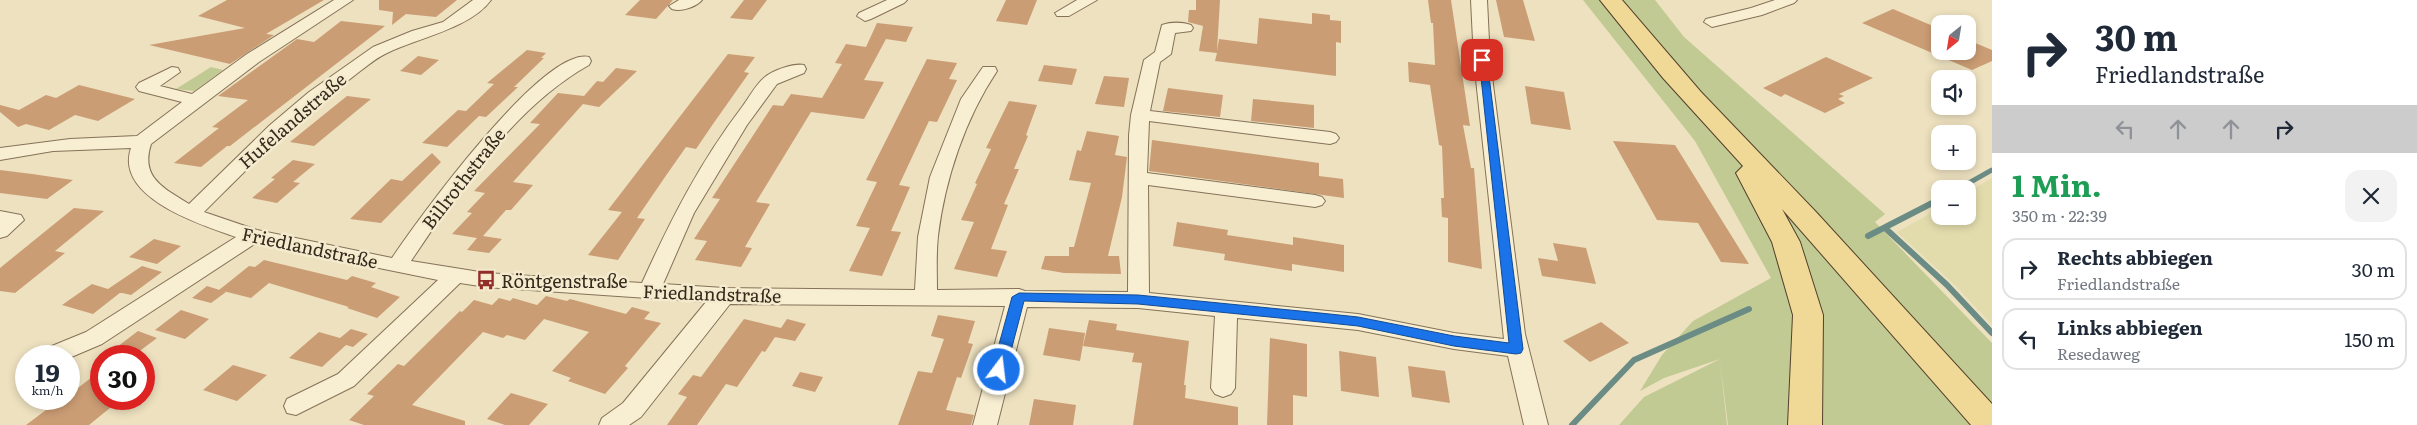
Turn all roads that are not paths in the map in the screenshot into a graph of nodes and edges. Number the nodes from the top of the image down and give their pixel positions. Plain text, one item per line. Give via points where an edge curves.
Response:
1 (345, 0) edge
2 (483, 0) edge
3 (694, 0) edge
4 (899, 0) edge
5 (1089, 0) edge
6 (1479, 0) edge
7 (1611, 0) edge
8 (1789, 0) edge
9 (677, 6) dead end
10 (1063, 13) dead end
11 (865, 16) dead end
12 (1712, 22) dead end
13 (1185, 28) dead end
14 (583, 61) dead end
15 (798, 69) dead end
16 (989, 71) dead end
17 (172, 72) dead end
18 (194, 100) junction
19 (1140, 115) junction
20 (1725, 134) junction
21 (1330, 138) dead end
22 (142, 142) junction
23 (0, 154) edge
24 (1138, 178) junction
25 (1314, 201) dead end
26 (190, 214) junction
27 (0, 218) edge
28 (0, 231) edge
29 (253, 236) junction
30 (397, 266) junction
31 (455, 276) junction
32 (649, 291) junction
33 (724, 296) junction
34 (926, 297) junction
35 (1019, 297) junction
36 (1138, 300) junction
37 (1226, 308) junction
38 (77, 345) edge
39 (1516, 349) junction
40 (1223, 388) dead end
41 (296, 406) dead end
42 (611, 425) edge
43 (985, 425) edge
44 (1536, 425) edge
45 (1804, 425) edge
46 (1991, 425) edge

1 - 18 street
2 - 26 street, Hufelandstraße via 449,25 379,50 323,90 276,130
3 - 9 street
4 - 11 street
5 - 10 street
6 - 39 street via 1482,60
7 - 20 main road
8 - 12 street
13 - 19 street via 1168,28 1163,54 1152,60
14 - 30 street, Billrothstraße via 560,73 488,141
15 - 32 street via 771,80 739,123 684,213
16 - 34 street via 970,99 940,177 928,237
17 - 18 street via 145,87
18 - 22 street
19 - 21 street
19 - 24 street
20 - 45 main road via 1786,242 1808,315
20 - 46 main road
22 - 23 street via 70,143
22 - 26 street, Friedlandstraße via 137,157 139,170 147,182 152,189
24 - 25 street
24 - 36 street via 1141,258
26 - 29 street, Friedlandstraße
27 - 28 street via 14,220
29 - 30 street, Friedlandstraße
29 - 38 street via 94,338
30 - 31 street, Friedlandstraße
31 - 32 street, Friedlandstraße
31 - 41 street via 346,380
32 - 33 street, Friedlandstraße
33 - 34 street, Friedlandstraße
33 - 42 street via 632,410
34 - 35 street, Friedlandstraße
35 - 36 street, Friedlandstraße
35 - 43 street
36 - 37 street, Friedlandstraße
37 - 39 street, Friedlandstraße via 1358,322 1454,341
37 - 40 street
39 - 44 street

